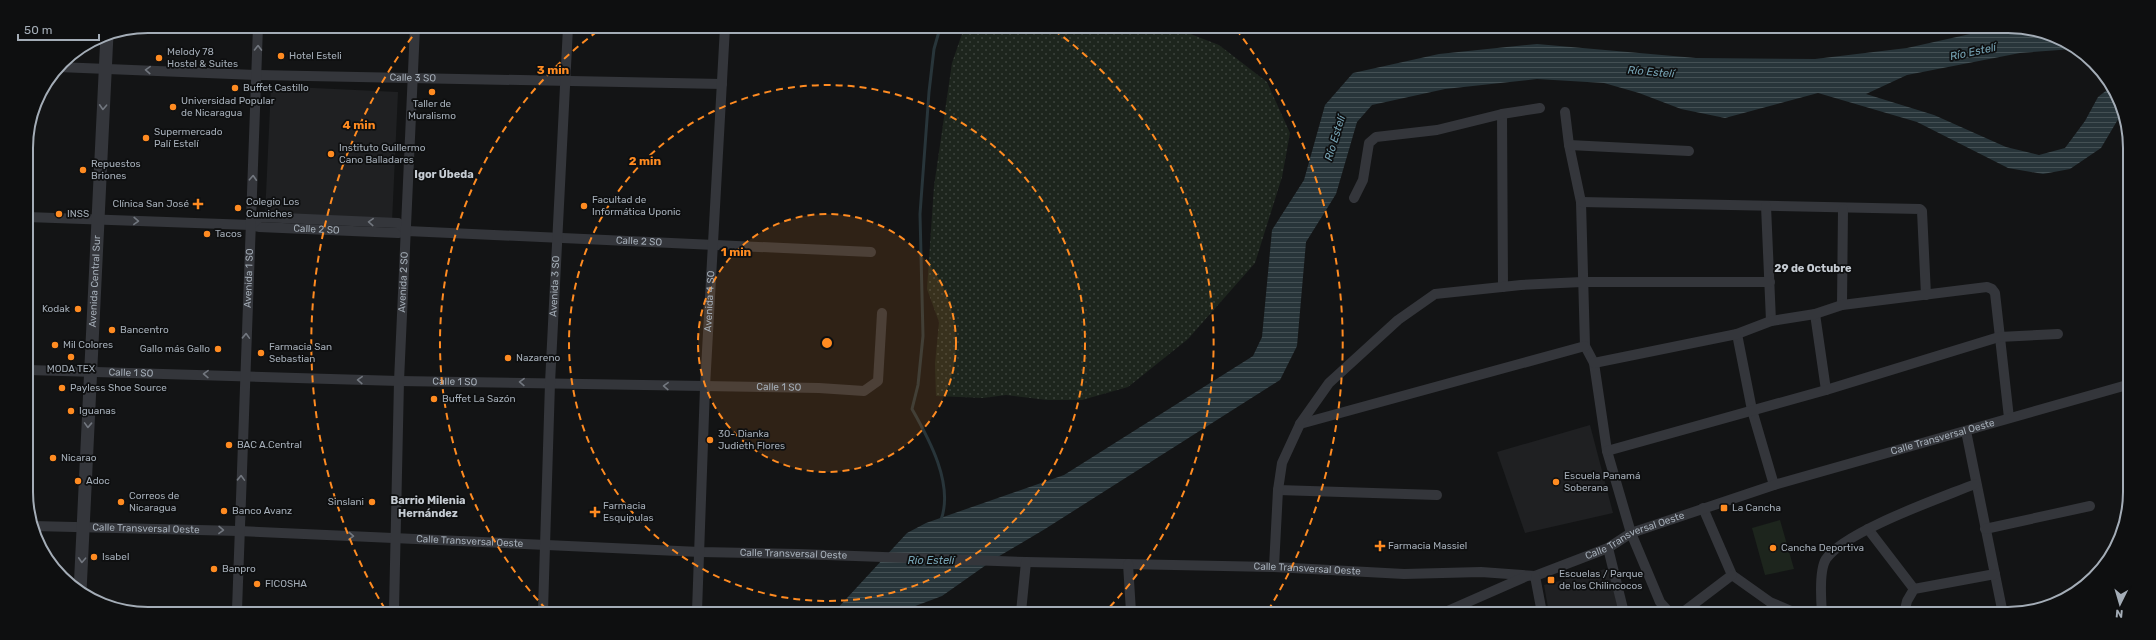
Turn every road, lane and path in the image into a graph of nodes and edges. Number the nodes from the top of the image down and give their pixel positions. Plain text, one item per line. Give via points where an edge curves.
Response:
1 (258, 33) edge
2 (415, 33) edge
3 (568, 33) edge
4 (725, 33) edge
5 (106, 41) edge
6 (66, 67) edge
7 (104, 68) junction
8 (257, 76) junction
9 (413, 78) junction
10 (565, 81) junction
11 (722, 84) junction
12 (1540, 108) dead end
13 (1565, 112) dead end
14 (1502, 114) junction
15 (1569, 145) junction
16 (1689, 151) dead end
17 (1354, 198) dead end
18 (1581, 202) junction
19 (1766, 206) junction
20 (1843, 209) junction
21 (33, 217) edge
22 (97, 220) junction
23 (251, 225) junction
24 (407, 231) junction
25 (558, 238) junction
26 (712, 245) junction
27 (871, 252) dead end
28 (1582, 282) junction
29 (1770, 282) junction
30 (1503, 287) junction
31 (1926, 295) junction
32 (1842, 305) junction
33 (882, 313) dead end
34 (1815, 314) junction
35 (1770, 321) junction
36 (1737, 334) junction
37 (2058, 334) dead end
38 (1999, 338) junction
39 (1585, 346) junction
40 (1594, 363) junction
41 (33, 370) edge
42 (90, 372) junction
43 (245, 375) junction
44 (399, 381) junction
45 (550, 383) junction
46 (705, 387) junction
47 (2123, 387) edge
48 (1826, 390) junction
49 (1752, 410) junction
50 (2009, 418) junction
51 (1300, 424) junction
52 (1966, 431) junction
53 (1607, 451) junction
54 (1975, 484) junction
55 (1774, 485) junction
56 (1278, 490) junction
57 (1437, 495) dead end
58 (2090, 506) dead end
59 (1702, 508) junction
60 (38, 526) edge
61 (84, 528) junction
62 (1868, 529) junction
63 (1985, 529) junction
64 (239, 531) junction
65 (1631, 533) junction
66 (395, 538) junction
67 (546, 545) junction
68 (1608, 548) junction
69 (700, 552) junction
70 (1023, 562) junction
71 (1128, 564) junction
72 (1274, 567) junction
73 (1996, 574) junction
74 (1732, 575) junction
75 (1531, 576) junction
76 (80, 585) edge
77 (1914, 589) junction
78 (237, 607) edge
79 (394, 607) edge
80 (543, 607) edge
81 (697, 607) edge
82 (1021, 607) edge
83 (1131, 607) edge
84 (1457, 607) edge
85 (1540, 607) edge
86 (1623, 607) edge
87 (1665, 607) edge
88 (1690, 607) edge
89 (1782, 607) edge
90 (1822, 607) edge
91 (1906, 607) edge
92 (2002, 607) edge

8 -> 1 street, Avenida 1 SO
2 - 9 street, Avenida 2 SO
3 - 10 street, Avenida 3 SO
4 - 11 street, Avenida 4 SO
5 - 7 street, Avenida Central Sur
6 - 7 street, Calle 3 SO
8 -> 7 street, Calle 3 SO
7 -> 22 street, Avenida Central Sur
8 - 9 street, Calle 3 SO
23 -> 8 street, Avenida 1 SO
9 - 10 street, Calle 3 SO
9 - 24 street, Avenida 2 SO
10 - 11 street, Calle 3 SO
10 - 25 street, Avenida 3 SO
11 - 26 street, Avenida 4 SO
12 - 14 street
13 - 15 street
14 - 17 street via 1436,130 1376,137 1368,147 1363,180
14 - 30 street
15 - 16 street
15 - 18 street
18 - 19 street
18 - 28 street
19 - 20 street
19 - 29 street
20 - 31 street via 1921,209
20 - 32 street
21 - 22 street, Calle 2 SO
22 -> 23 street, Calle 2 SO
22 - 42 street, Avenida Central Sur
23 - 24 street, Calle 2 SO via 390,233
43 -> 23 street, Avenida 1 SO
24 - 25 street, Calle 2 SO
24 - 44 street, Avenida 2 SO
25 - 26 street, Calle 2 SO
25 - 45 street, Avenida 3 SO
26 - 27 street, Calle 2 SO
26 - 46 street, Avenida 4 SO
28 - 29 street
28 - 30 street
28 - 39 street
29 - 35 street
30 - 51 street via 1435,294 1398,320 1329,383
31 - 32 street
31 - 38 street via 1987,287 1992,289 1995,293
32 - 34 street
33 - 46 street, Calle 1 SO via 878,381 864,391
34 - 35 street
34 - 48 street
35 - 36 street
36 - 40 street
36 - 49 street
37 - 38 street
38 - 48 street
38 - 50 street
39 - 40 street
39 - 51 street
40 - 53 street
41 - 42 street, Calle 1 SO
43 -> 42 street, Calle 1 SO
42 -> 61 street, Avenida Central Sur
44 -> 43 street, Calle 1 SO
64 -> 43 street, Avenida 1 SO
45 -> 44 street, Calle 1 SO
44 - 66 street, Avenida 2 SO
46 -> 45 street, Calle 1 SO
45 - 67 street, Avenida 3 SO
46 - 69 street, Avenida 4 SO
47 - 50 street, Calle Transversal Oeste
48 - 49 street
49 - 53 street
49 - 55 street
50 - 52 street, Calle Transversal Oeste
51 - 56 street via 1282,463
52 - 54 street
52 - 55 street, Calle Transversal Oeste
53 - 65 street
54 - 62 street
54 - 63 street
55 - 59 street, Calle Transversal Oeste
56 - 57 street
56 - 72 street
58 - 63 street
59 - 65 street, Calle Transversal Oeste
59 - 74 street
60 - 61 street, Calle Transversal Oeste
61 -> 64 street, Calle Transversal Oeste
61 -> 76 street, Avenida Central Sur
62 - 77 street
62 - 90 street via 1841,544 1825,560
63 - 73 street
64 -> 66 street, Calle Transversal Oeste
64 - 78 street, Avenida 1 SO
65 - 68 street, Calle Transversal Oeste
65 - 87 street via 1660,602
66 - 67 street, Calle Transversal Oeste
66 - 79 street, Avenida 2 SO
67 - 69 street, Calle Transversal Oeste
67 - 80 street, Avenida 3 SO
68 - 75 street, Calle Transversal Oeste
68 - 86 street
69 - 70 street, Calle Transversal Oeste
69 - 81 street, Avenida 4 SO
70 - 71 street, Calle Transversal Oeste
70 - 82 street
71 - 72 street, Calle Transversal Oeste
71 - 83 street
72 - 75 street, Calle Transversal Oeste via 1404,574 1481,572
73 - 77 street
73 - 92 street
74 - 88 street
74 - 89 street via 1770,602
75 - 84 street
75 - 85 street
77 - 91 street

